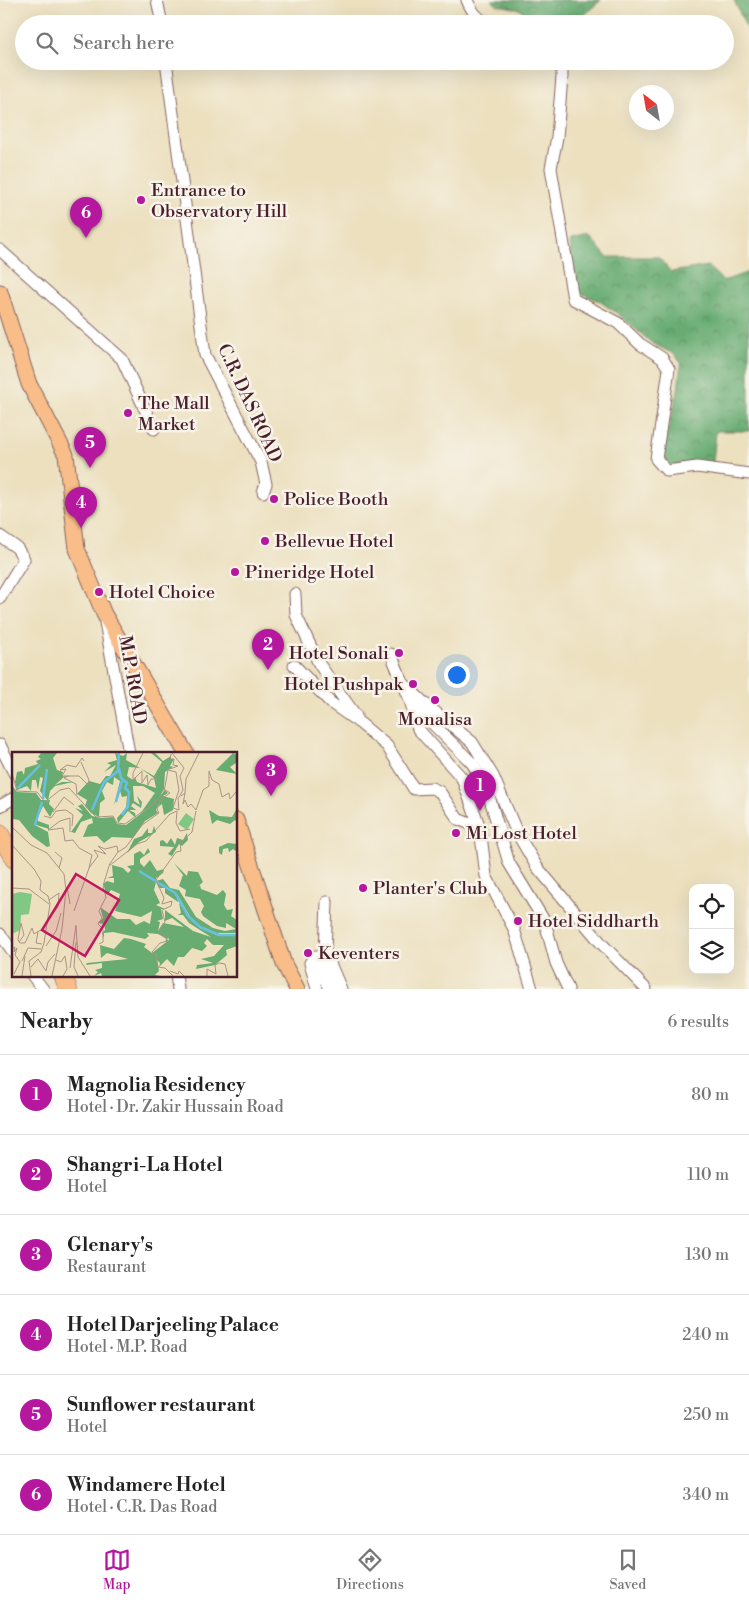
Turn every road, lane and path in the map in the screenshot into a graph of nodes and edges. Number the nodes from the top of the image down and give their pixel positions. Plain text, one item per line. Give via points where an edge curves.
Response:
1 (157, 0) edge
2 (467, 0) edge
3 (160, 15) edge
4 (475, 15) edge
5 (167, 70) edge
6 (562, 70) edge
7 (0, 250) edge
8 (0, 292) edge
9 (154, 429) dead end
10 (749, 474) edge
11 (263, 492) dead end
12 (0, 536) edge
13 (295, 594) dead end
14 (0, 598) edge
15 (104, 614) junction
16 (390, 654) dead end
17 (294, 665) dead end
18 (400, 680) junction
19 (410, 700) junction
20 (361, 724) junction
21 (0, 745) edge
22 (128, 752) edge
23 (185, 752) edge
24 (12, 769) edge
25 (12, 799) edge
26 (0, 806) edge
27 (238, 826) edge
28 (480, 828) junction
29 (327, 902) dead end
30 (0, 934) edge
31 (7, 950) edge
32 (33, 976) edge
33 (64, 976) edge
34 (176, 976) edge
35 (43, 989) edge
36 (68, 989) edge
37 (178, 989) edge
38 (297, 989) edge
39 (317, 989) edge
40 (330, 989) edge
41 (341, 989) edge
42 (532, 989) edge
43 (568, 989) edge
44 (646, 989) edge

1 - 3 street
2 - 4 street
5 - 11 street, C.R. DAS ROAD via 205,355 261,462 266,484
6 - 10 street via 557,137 551,168 573,299 618,323 640,344 662,358 669,369 656,459 667,471 697,467
7 - 9 street via 122,359
8 - 15 main road via 29,384 66,455 77,549
12 - 14 street via 18,548 24,558
13 - 20 street via 296,615 319,664
15 - 22 street, M.P. ROAD
15 - 23 main road
16 - 18 street
17 - 20 street via 331,703
18 - 19 street
18 - 44 street via 472,742 493,776 517,833 537,867 601,943
19 - 28 street via 418,729 462,778
19 - 43 street via 472,763 486,786 509,863 544,922 556,963
20 - 28 street via 387,746 414,789 432,788 440,792 458,819
21 - 24 street
25 - 26 street
27 - 38 main road via 284,964
28 - 42 street via 486,876 514,929
29 - 41 street via 325,952
30 - 31 street
32 - 35 street
33 - 36 highway
34 - 37 street
39 - 40 street via 310,963 315,956

